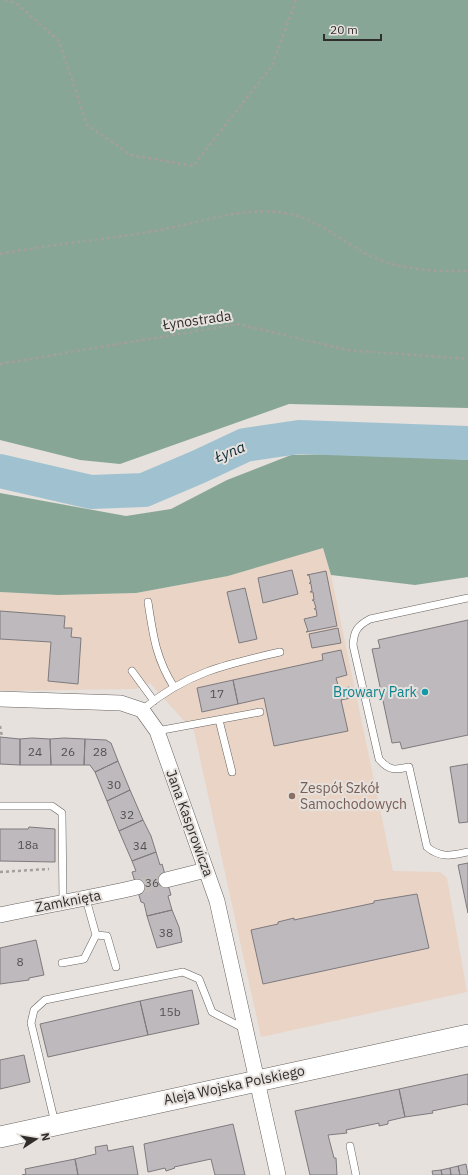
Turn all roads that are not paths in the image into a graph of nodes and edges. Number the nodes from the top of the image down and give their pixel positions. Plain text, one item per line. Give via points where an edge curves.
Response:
1 (468, 598) edge
2 (148, 602) dead end
3 (280, 652) dead end
4 (132, 670) dead end
5 (174, 687) junction
6 (0, 699) edge
7 (148, 705) junction
8 (260, 712) dead end
9 (219, 720) junction
10 (157, 731) junction
11 (232, 772) dead end
12 (0, 806) edge
13 (468, 852) edge
14 (206, 870) junction
15 (166, 880) tunnel mouth
16 (137, 887) tunnel mouth
17 (86, 899) junction
18 (63, 902) junction
19 (0, 915) edge
20 (96, 935) junction
21 (62, 963) dead end
22 (116, 967) dead end
23 (246, 1030) junction
24 (468, 1035) edge
25 (257, 1080) junction
26 (55, 1125) junction
27 (0, 1137) edge
28 (350, 1146) dead end
29 (278, 1175) edge
30 (356, 1175) edge

1 - 13 lane via 370,619 359,624 354,633 354,645 379,759 386,767 409,767 427,847 443,856
2 - 5 lane via 155,646 164,671
3 - 5 lane via 230,663 187,679
4 - 7 lane
5 - 7 lane
6 - 7 street
7 - 10 street, Jana Kasprowicza
8 - 9 lane
9 - 10 lane
9 - 11 lane
10 - 14 street, Jana Kasprowicza
12 - 18 lane via 52,806 62,813
14 - 15 street
14 - 23 street, Jana Kasprowicza via 217,901
16 - 17 street, Zamknięta
17 - 18 street, Zamknięta
17 - 20 lane
18 - 19 street, Zamknięta
20 - 21 lane via 84,959
20 - 22 lane via 107,936
23 - 25 street, Jana Kasprowicza
23 - 26 lane via 212,1012 199,979 183,972 45,1000 34,1010 31,1023
24 - 25 main road, Aleja Wojska Polskiego
25 - 26 main road, Aleja Wojska Polskiego
25 - 29 street, Jana Kasprowicza
26 - 27 main road, Aleja Wojska Polskiego
28 - 30 lane

